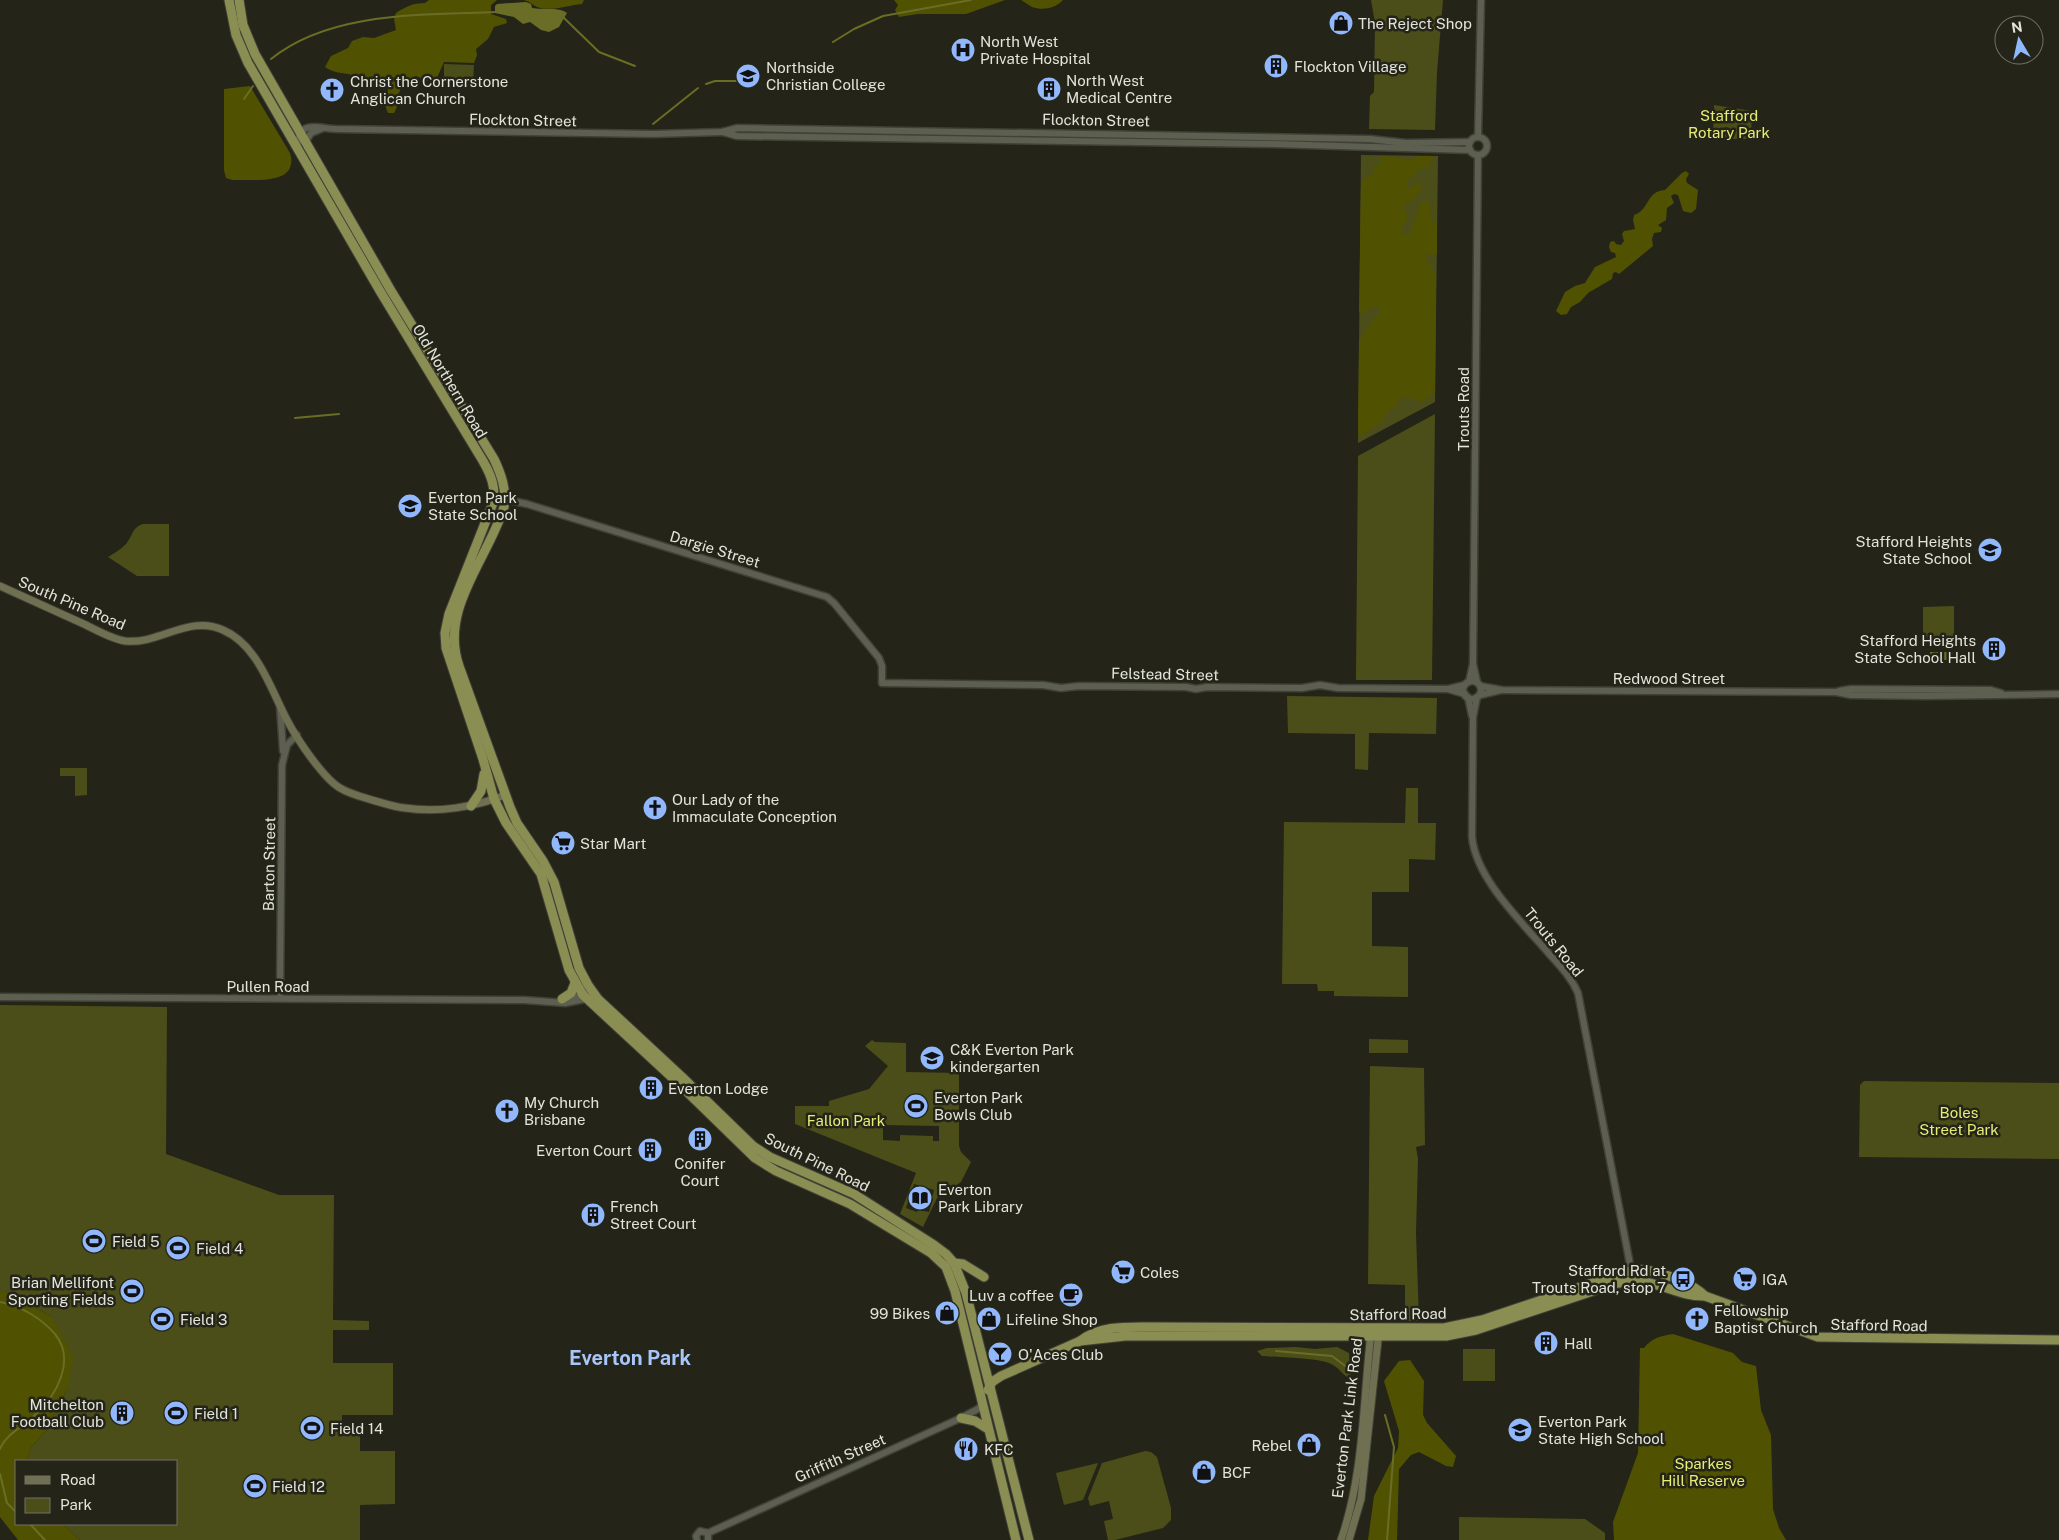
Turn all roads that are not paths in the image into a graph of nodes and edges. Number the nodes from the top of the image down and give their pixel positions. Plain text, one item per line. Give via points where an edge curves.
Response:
1 (229, 0) edge
2 (239, 0) edge
3 (1481, 0) edge
4 (323, 128) junction
5 (722, 132) junction
6 (300, 133) junction
7 (1478, 137) junction
8 (305, 142) junction
9 (1470, 142) junction
10 (297, 149) junction
11 (1470, 150) junction
12 (1478, 155) junction
13 (411, 323) junction
14 (405, 334) junction
15 (494, 497) junction
16 (505, 499) junction
17 (0, 586) edge
18 (1472, 664) junction
19 (882, 683) joint
20 (1467, 683) junction
21 (1479, 684) junction
22 (1448, 689) junction
23 (1502, 690) junction
24 (2059, 694) edge
25 (1466, 695) junction
26 (1478, 696) junction
27 (279, 703) junction
28 (1473, 717) junction
29 (297, 735) junction
30 (283, 754) junction
31 (484, 766) junction
32 (505, 795) junction
33 (494, 799) junction
34 (471, 806) junction
35 (575, 984) junction
36 (589, 995) junction
37 (0, 997) edge
38 (280, 998) junction
39 (562, 999) junction
40 (537, 1000) junction
41 (954, 1263) junction
42 (1632, 1276) junction
43 (984, 1277) dead end
44 (1375, 1333) junction
45 (2059, 1340) edge
46 (989, 1386) junction
47 (982, 1405) junction
48 (961, 1418) junction
49 (988, 1429) junction
50 (708, 1536) edge
51 (694, 1539) edge
52 (1029, 1539) edge
53 (1016, 1540) edge
54 (1341, 1540) edge
55 (1349, 1540) edge

1 - 10 highway, Old Northern Road via 233,26 242,50
2 - 6 highway, Old Northern Road via 250,44
3 - 7 street
4 - 5 street, Flockton Street via 644,134
4 - 6 street, Flockton Street via 310,126
4 - 8 street via 311,133
5 - 9 street, Flockton Street via 737,128
5 - 11 street, Flockton Street via 737,136
6 - 8 highway, Old Northern Road
6 - 10 street
7 - 9 street
7 - 12 street via 1485,140 1487,148
8 - 13 highway, Old Northern Road
9 - 11 street
10 - 14 highway, Old Northern Road
11 - 12 street
12 - 18 street, Trouts Road
13 - 14 highway
13 - 16 highway, Old Northern Road via 494,459 504,484
14 - 15 highway, Old Northern Road via 488,470
15 - 16 street, Dargie Street
15 - 31 highway via 450,609 446,633 448,660
16 - 19 street, Dargie Street via 827,597 879,658
16 - 32 highway, Old Northern Road via 502,513 458,608 453,638 456,660
17 - 27 main road, South Pine Road via 122,640 144,640 193,625 223,629 244,644 270,681
18 - 20 street, Trouts Road
18 - 21 street, Trouts Road
19 - 22 street, Felstead Street via 1061,688 1179,687 1196,690 1320,685
20 - 21 street, Felstead Street
20 - 22 street, Felstead Street
20 - 25 street, Trouts Road
21 - 23 street, Redwood Street
21 - 26 street, Trouts Road
22 - 25 street, Felstead Street
23 - 24 street, Redwood Street via 1991,690 2003,694
23 - 26 street, Redwood Street
25 - 26 street, Felstead Street
25 - 28 street, Trouts Road
26 - 28 street, Trouts Road
27 - 29 main road, South Pine Road
27 - 30 street, Barton Street
28 - 42 street, Trouts Road via 1473,850 1488,882 1565,972 1578,994
29 - 30 street via 288,742
29 - 34 main road, South Pine Road via 331,781 353,794 410,809
30 - 38 street, Barton Street
31 - 33 highway
31 - 34 highway via 482,788
32 - 33 main road, South Pine Road
32 - 36 highway, South Pine Road via 517,823 554,882
33 - 34 main road, South Pine Road
33 - 35 highway, South Pine Road via 506,823 541,874
35 - 36 highway, South Pine Road
35 - 39 highway via 571,993
36 - 39 street, Pullen Road
36 - 40 street, Pullen Road via 565,1004
36 - 41 highway, South Pine Road via 758,1150 854,1194 934,1245
36 - 47 highway, South Pine Road via 755,1158 776,1171 850,1204 942,1262 955,1292
37 - 38 street, Pullen Road
38 - 40 street, Pullen Road
39 - 40 street, Pullen Road
41 - 43 highway via 963,1264
41 - 46 highway, South Pine Road via 966,1293
42 - 44 highway, Stafford Road via 1473,1323
42 - 45 highway, Stafford Road via 1641,1270 1656,1273 1699,1289 1705,1296 1818,1337
44 - 46 highway, Stafford Road via 1124,1327 1090,1334 1001,1376
44 - 54 main road, Everton Park Link Road via 1356,1480
44 - 55 main road, Everton Park Link Road via 1361,1500
46 - 47 highway
46 - 52 highway, South Pine Road
47 - 48 street, Griffith Street
47 - 49 highway, South Pine Road
48 - 49 highway via 975,1421
48 - 50 street, Griffith Street
49 - 53 highway, South Pine Road
50 - 51 street, Griffith Street via 700,1531

